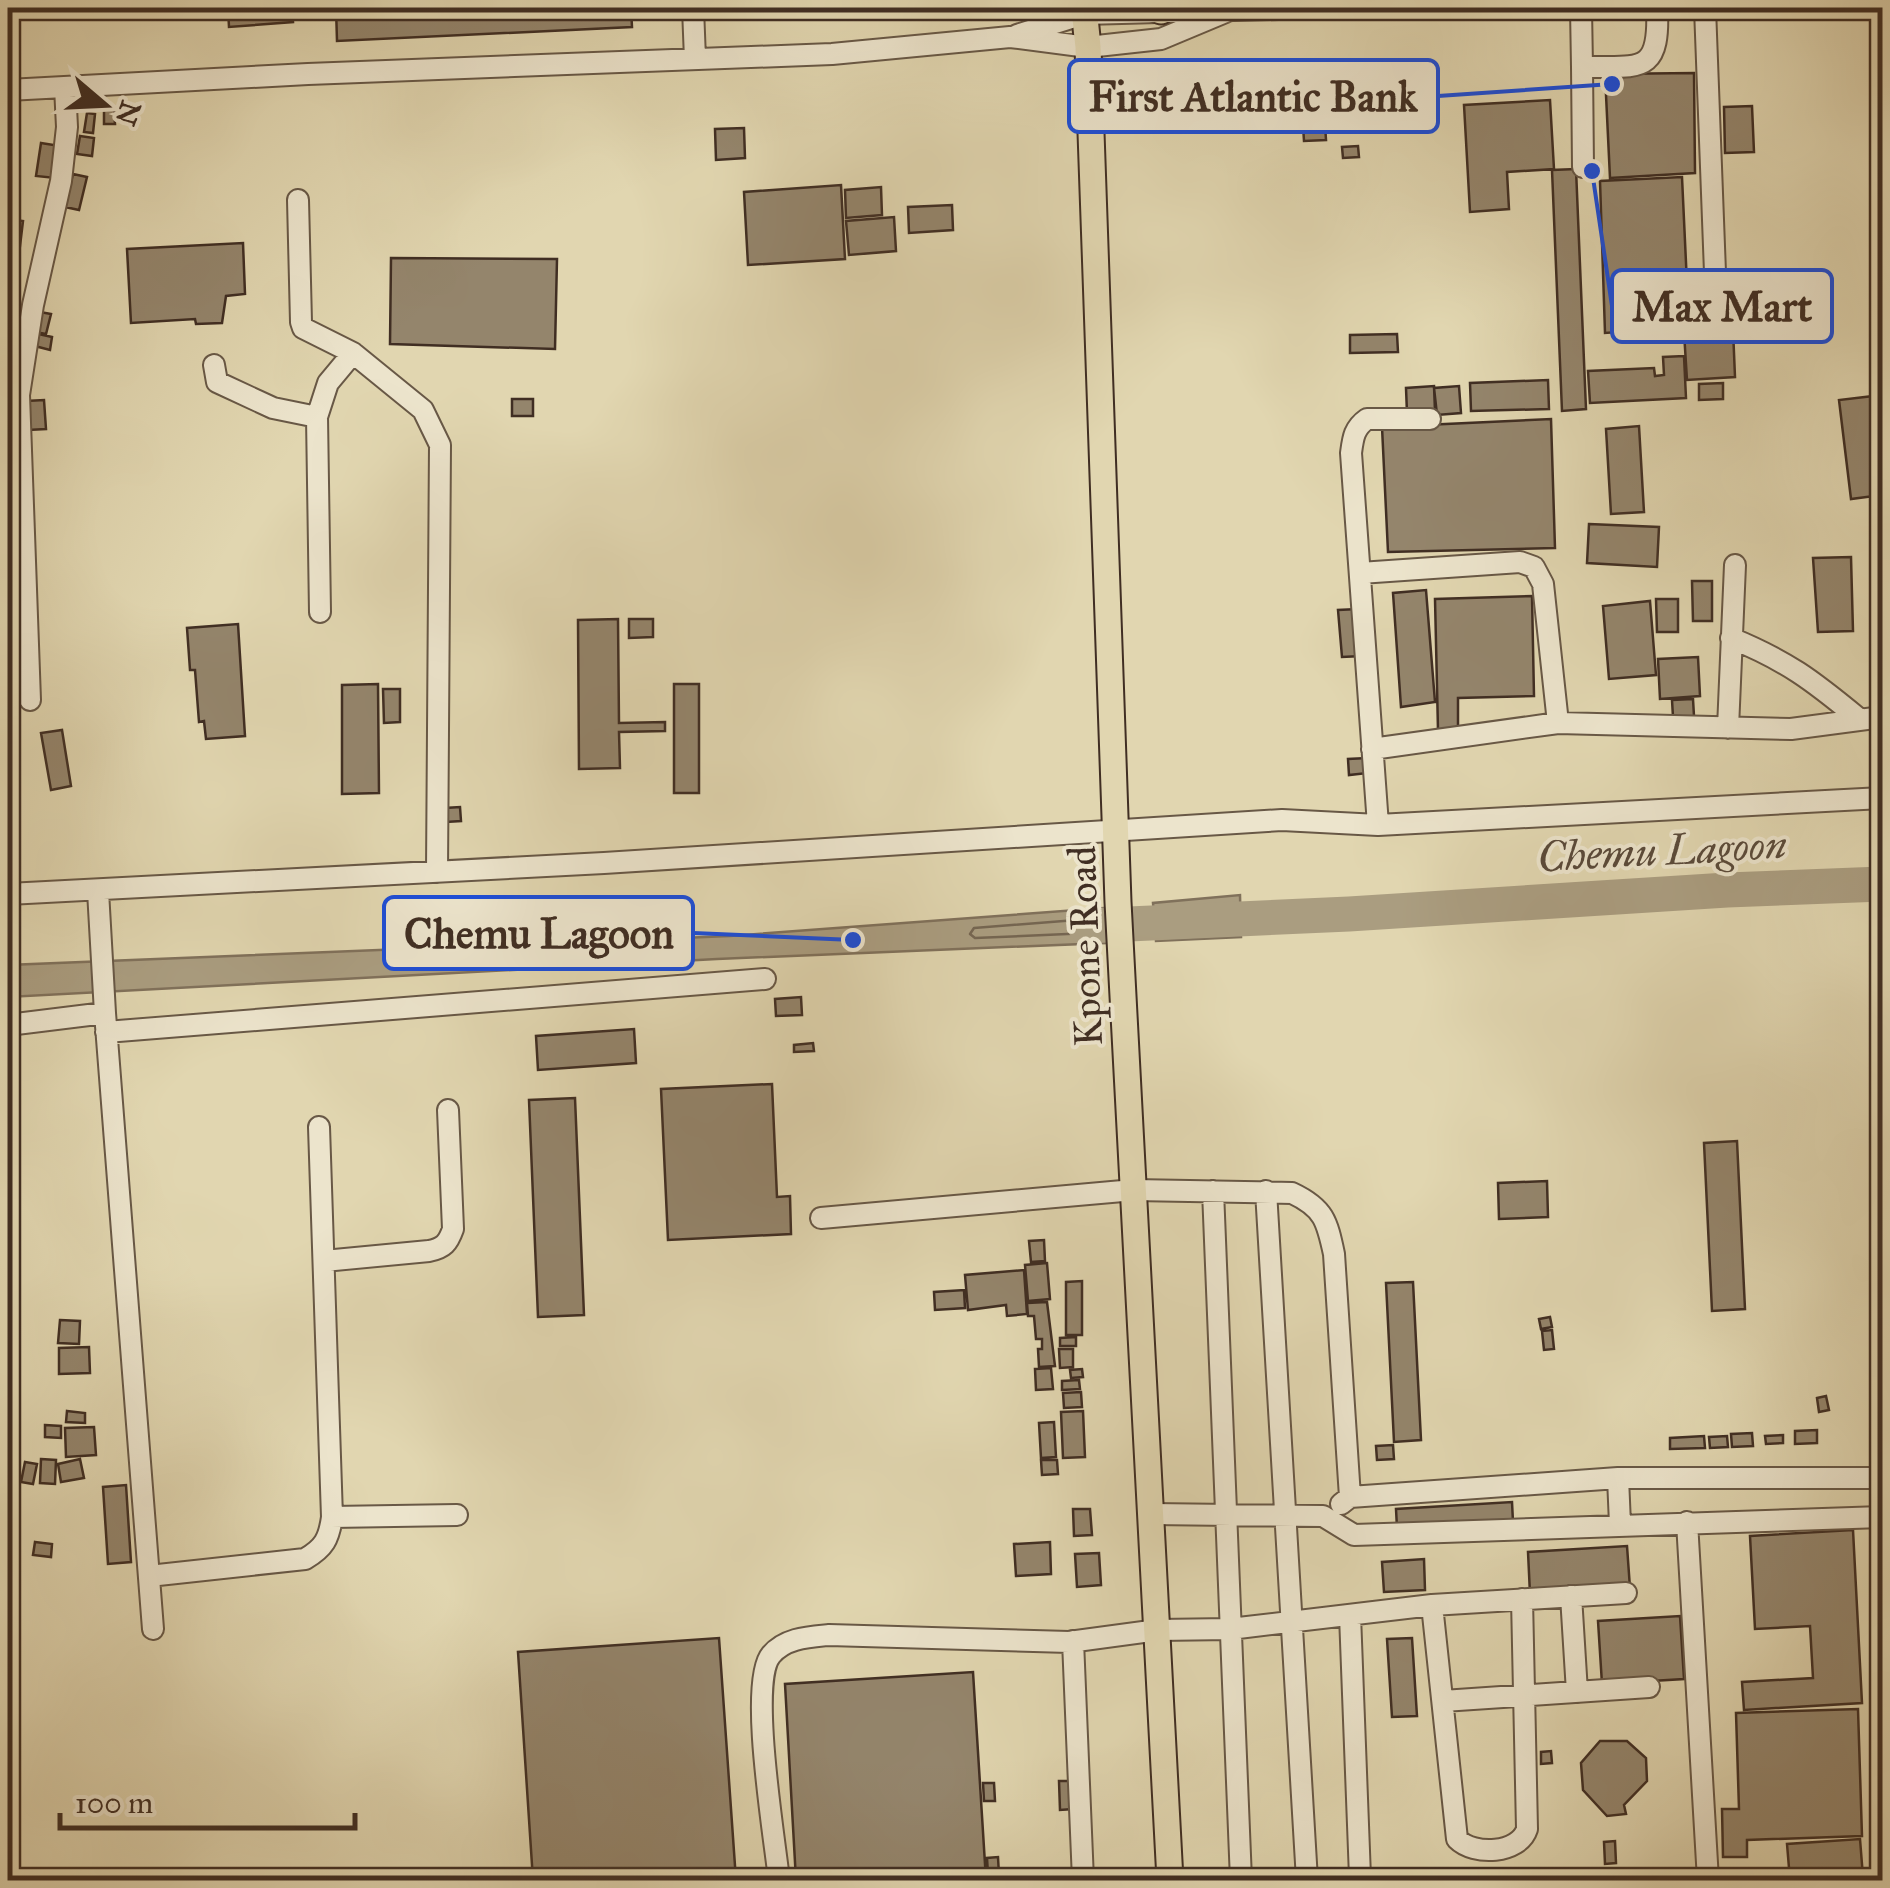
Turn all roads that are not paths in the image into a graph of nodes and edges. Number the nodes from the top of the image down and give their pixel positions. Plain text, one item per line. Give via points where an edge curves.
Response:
1 (693, 8) edge
2 (1311, 8) edge
3 (1581, 8) edge
4 (1657, 8) edge
5 (1705, 8) edge
6 (1157, 9) edge
7 (1084, 11) edge
8 (1228, 11) junction
9 (1010, 37) junction
10 (1088, 47) junction
11 (695, 59) junction
12 (1582, 67) junction
13 (65, 87) junction
14 (8, 90) edge
15 (1583, 167) dead end
16 (298, 200) dead end
17 (1716, 298) dead end
18 (353, 353) junction
19 (214, 365) dead end
20 (317, 417) junction
21 (1430, 419) dead end
22 (1734, 565) dead end
23 (1360, 574) junction
24 (320, 612) dead end
25 (1731, 638) junction
26 (30, 700) dead end
27 (1882, 717) edge
28 (1858, 718) junction
29 (1558, 723) junction
30 (1728, 728) junction
31 (1372, 748) junction
32 (1882, 798) edge
33 (1378, 825) junction
34 (1118, 831) junction
35 (437, 872) junction
36 (98, 892) junction
37 (8, 894) edge
38 (765, 980) dead end
39 (106, 1023) junction
40 (8, 1025) edge
41 (1882, 1104) edge
42 (448, 1110) dead end
43 (1882, 1118) edge
44 (319, 1127) dead end
45 (1134, 1190) junction
46 (1213, 1191) junction
47 (1266, 1191) junction
48 (820, 1218) dead end
49 (324, 1261) junction
50 (1618, 1478) junction
51 (1882, 1478) edge
52 (1350, 1497) junction
53 (1152, 1514) junction
54 (457, 1515) dead end
55 (1229, 1515) junction
56 (1285, 1516) junction
57 (1323, 1516) junction
58 (332, 1517) junction
59 (1882, 1517) edge
60 (1687, 1522) junction
61 (1620, 1524) junction
62 (148, 1576) junction
63 (1626, 1593) dead end
64 (1571, 1596) junction
65 (1522, 1600) junction
66 (1432, 1605) junction
67 (1350, 1615) junction
68 (1290, 1622) junction
69 (153, 1629) dead end
70 (1230, 1629) junction
71 (1158, 1630) junction
72 (1073, 1642) junction
73 (1650, 1687) dead end
74 (1577, 1692) junction
75 (1524, 1696) junction
76 (1442, 1701) junction
77 (1360, 1877) dead end
78 (779, 1880) edge
79 (1082, 1880) edge
80 (1170, 1880) edge
81 (1241, 1880) edge
82 (1306, 1880) edge
83 (1708, 1880) edge

1 - 11 street
2 - 8 street
3 - 12 street
4 - 12 street via 1658,38 1649,60
5 - 17 street
6 - 7 street
6 - 8 street
7 - 9 street
7 - 10 main road, Kpone Road
8 - 10 street via 1161,39
9 - 10 street
9 - 11 street
10 - 34 main road, Kpone Road
11 - 13 street
12 - 15 street
13 - 14 street
13 - 26 street via 60,181 18,396
16 - 18 street via 300,322
18 - 20 street via 328,384
18 - 35 street via 423,410 440,446
19 - 20 street via 217,382 273,408
20 - 24 street
21 - 23 street via 1368,420 1354,436
22 - 25 street
23 - 29 street via 1520,562 1534,567 1544,584
23 - 31 street
25 - 28 street via 1777,656
25 - 30 street
27 - 28 street
28 - 30 street
29 - 30 street
29 - 31 street
31 - 33 street
32 - 33 street
33 - 34 street via 1282,820
34 - 35 street
34 - 45 main road, Kpone Road
35 - 36 street
36 - 37 street
36 - 39 street
38 - 39 street
39 - 40 street
39 - 62 street
41 - 43 street
42 - 49 street via 449,1241 429,1251
44 - 49 street
45 - 46 street
45 - 48 street
45 - 53 main road, Kpone Road
46 - 47 street
46 - 55 street
47 - 52 street via 1292,1193 1313,1204 1328,1224
47 - 56 street
49 - 58 street
50 - 51 street
50 - 52 street
50 - 61 street
52 - 57 street
53 - 55 street
53 - 71 main road, Kpone Road
54 - 58 street
55 - 56 street
55 - 70 street
56 - 57 street
56 - 68 street
57 - 61 street via 1354,1534
58 - 62 street via 329,1538 305,1559
59 - 60 street
60 - 61 street
60 - 83 street
62 - 69 street
63 - 64 street
64 - 65 street
64 - 74 street
65 - 66 street
65 - 75 street
66 - 67 street
66 - 76 street
67 - 68 street
67 - 77 street
68 - 70 street
68 - 82 street
70 - 71 street
70 - 81 street
71 - 72 street
71 - 80 main road, Kpone Road
72 - 78 street via 828,1635 797,1638 773,1652 764,1666 761,1708
72 - 79 street
73 - 74 street
74 - 75 street
75 - 76 street
75 - 76 street via 1527,1829 1515,1847 1472,1849 1457,1838

